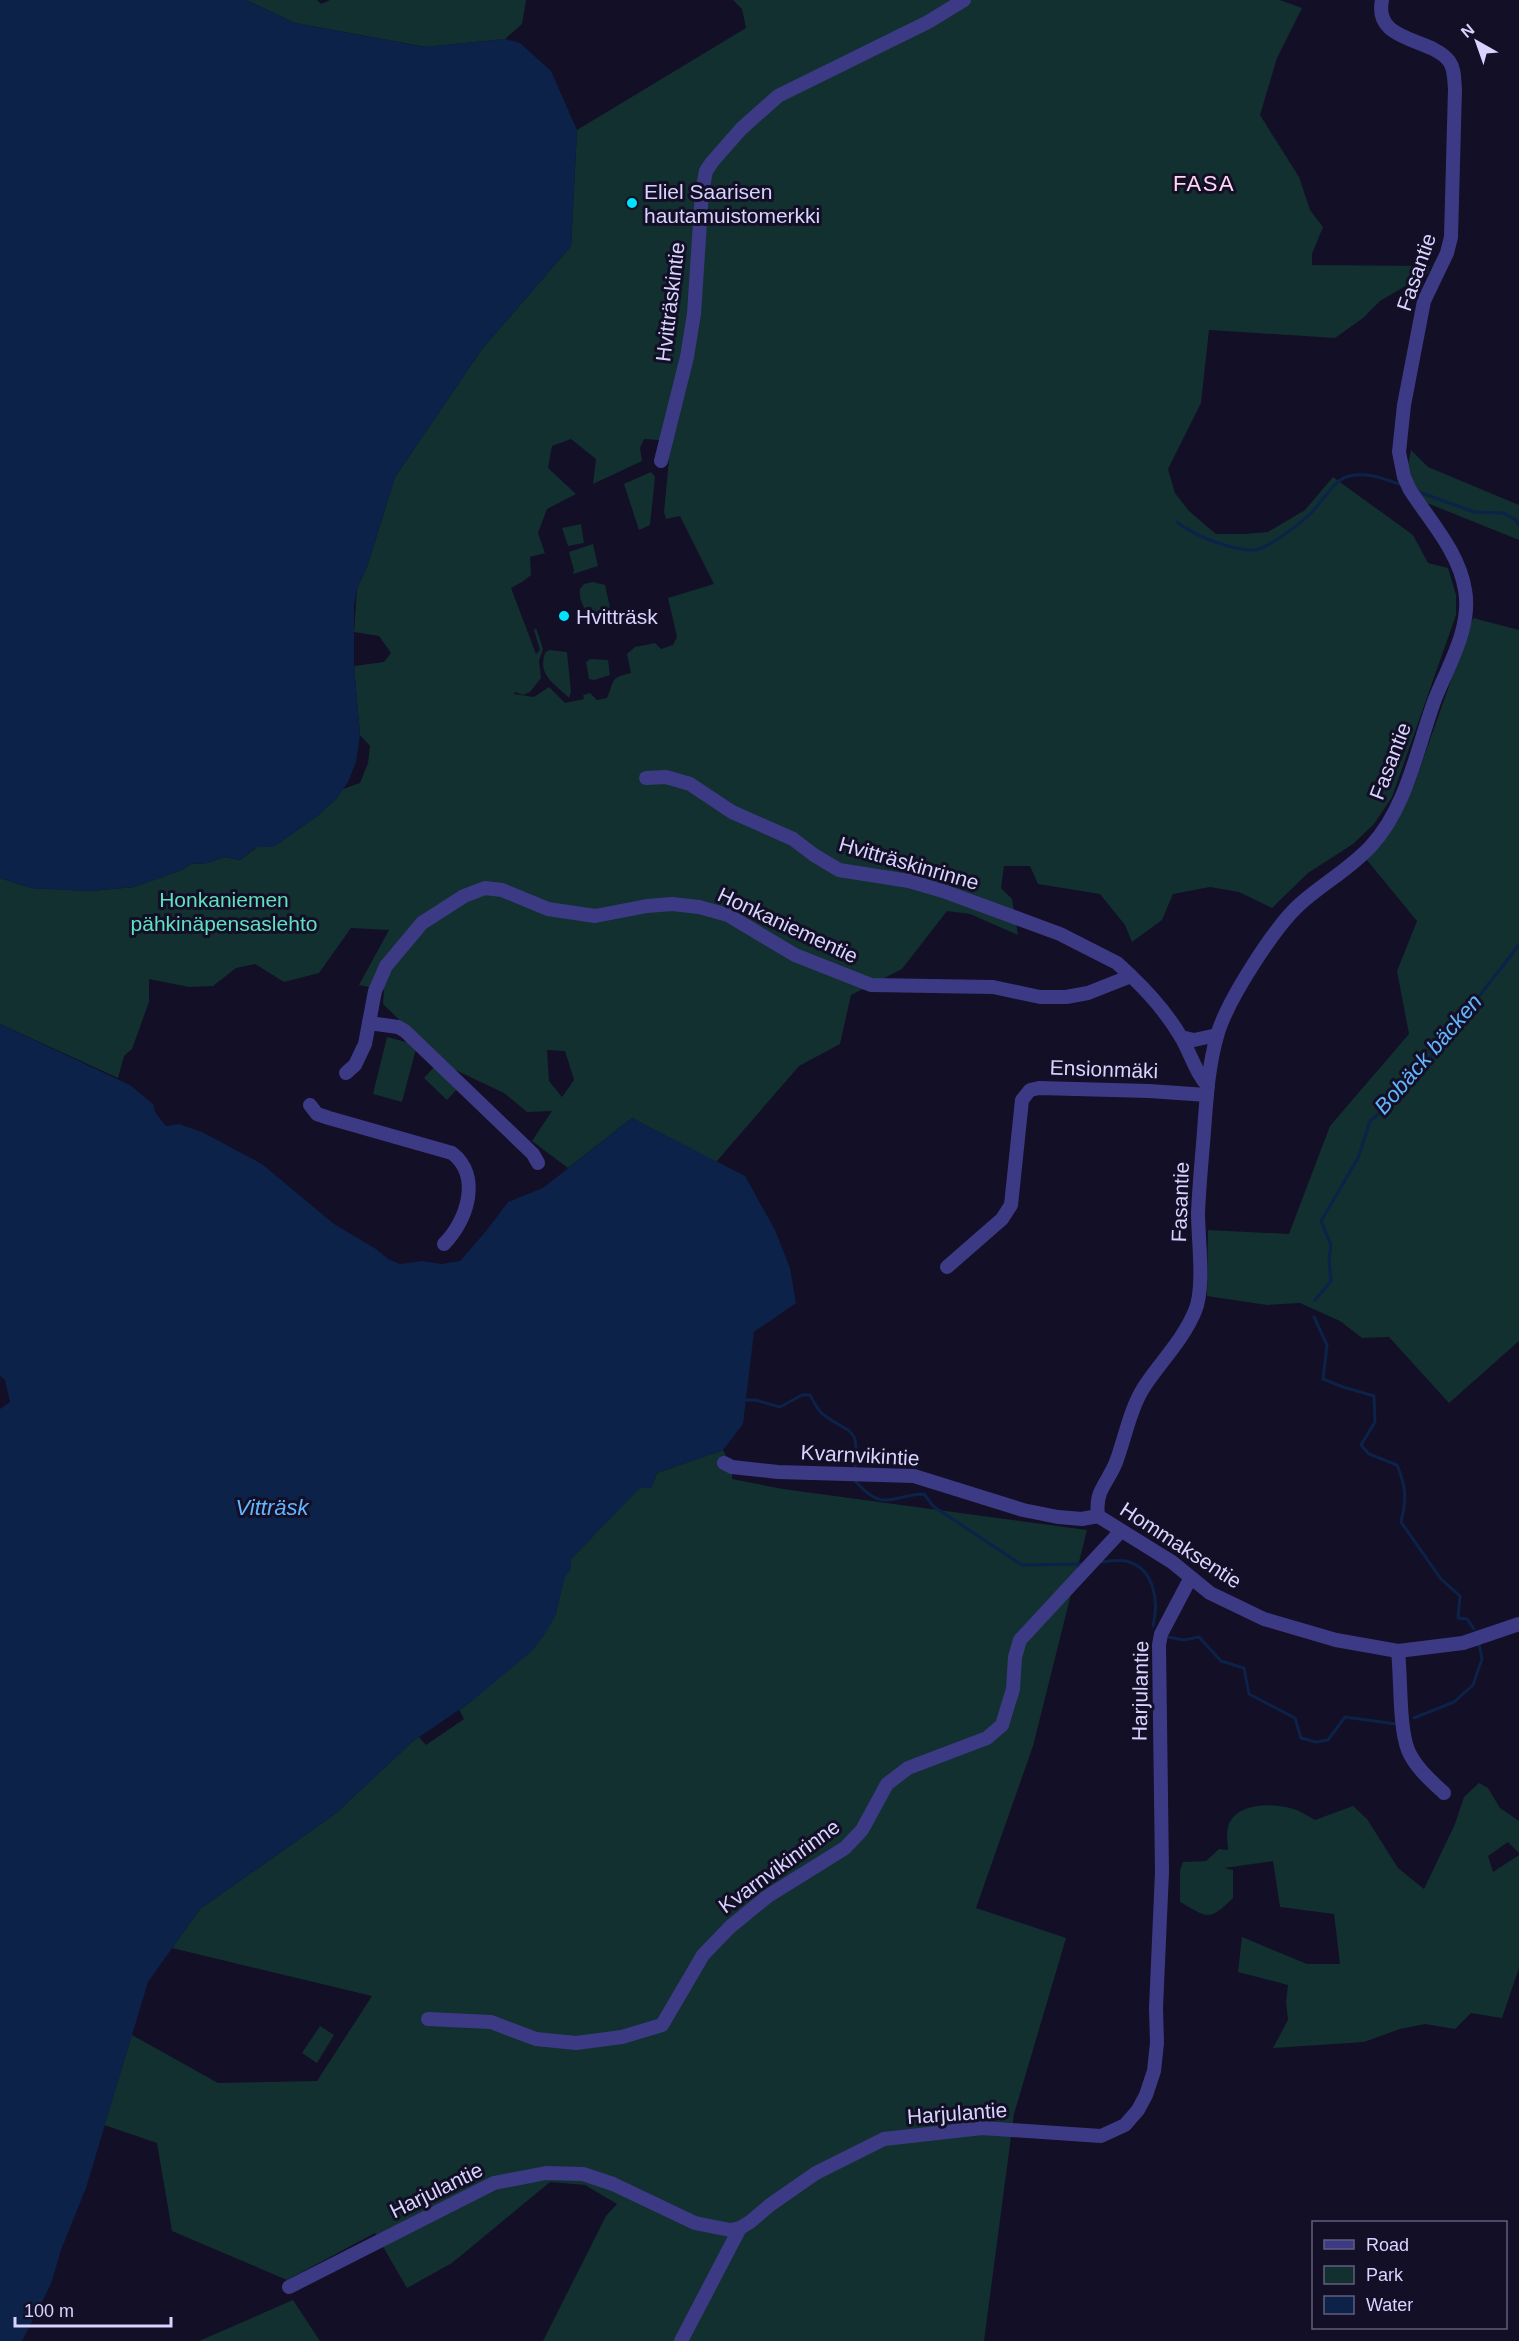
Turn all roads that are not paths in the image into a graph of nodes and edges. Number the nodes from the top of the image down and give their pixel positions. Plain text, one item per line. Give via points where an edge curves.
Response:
1 (964, 0) edge
2 (1382, 0) edge
3 (661, 461) dead end
4 (646, 778) dead end
5 (1131, 975) junction
6 (369, 1023) junction
7 (1217, 1035) junction
8 (1181, 1037) junction
9 (346, 1073) dead end
10 (1207, 1091) junction
11 (310, 1105) dead end
12 (537, 1163) dead end
13 (444, 1244) dead end
14 (947, 1267) dead end
15 (724, 1463) dead end
16 (1098, 1516) junction
17 (1121, 1531) junction
18 (1190, 1579) junction
19 (1519, 1624) edge
20 (1398, 1652) junction
21 (1444, 1794) dead end
22 (428, 2019) dead end
23 (740, 2228) junction
24 (289, 2287) dead end
25 (681, 2341) edge

1 - 3 street, Hvitträskintie via 928,22 778,96 741,129 706,171 694,314
2 - 7 street, Fasantie via 1381,15 1389,27 1447,59 1453,70 1451,237 1424,301 1404,405 1400,452 1410,489 1462,575 1466,615 1407,784 1387,824 1368,849 1299,905 1278,929 1249,973
4 - 5 street, Hvitträskinrinne via 666,777 690,784 732,812 793,839 839,870 909,881 943,891 1060,934 1117,963
5 - 6 street, Honkaniementie via 1088,993 1066,997 1040,997 993,987 872,985 795,955 728,915 699,907 647,906 595,916 548,909 502,890 485,888 441,909 403,944 386,966 375,991
5 - 8 street
6 - 9 street, Honkaniementie via 365,1044 355,1065
6 - 12 street via 405,1031 533,1154
7 - 8 street via 1194,1041
7 - 10 street, Fasantie
8 - 10 street
10 - 14 street, Ensionmäki via 1030,1090 1022,1100 1008,1211
10 - 16 street, Fasantie via 1198,1209 1197,1308 1140,1395 1100,1494
11 - 13 street via 317,1114 459,1158 466,1167 469,1192 462,1220
15 - 16 street, Kvarnvikintie via 778,1472 914,1476 1023,1510 1082,1519
16 - 17 street, Hommaksentie
17 - 18 street, Hommaksentie via 1172,1562
17 - 22 street, Kvarnvikinrinne via 1020,1640 1013,1689 1002,1725 987,1738 909,1768 887,1784 862,1830 845,1848 768,1896 703,1955 662,2025 622,2037 576,2043 536,2039 491,2022
18 - 20 street, Hommaksentie via 1210,1593 1264,1618 1336,1640
18 - 23 street, Harjulantie via 1161,1634 1157,1657 1162,1872 1157,2043 1154,2071 1138,2109 1125,2125 1101,2136 982,2128 884,2139 816,2173
19 - 20 street, Hommaksentie via 1463,1643
20 - 21 street via 1408,1750
23 - 24 street, Harjulantie via 730,2230 695,2223 583,2174 546,2173 494,2183
23 - 25 street

